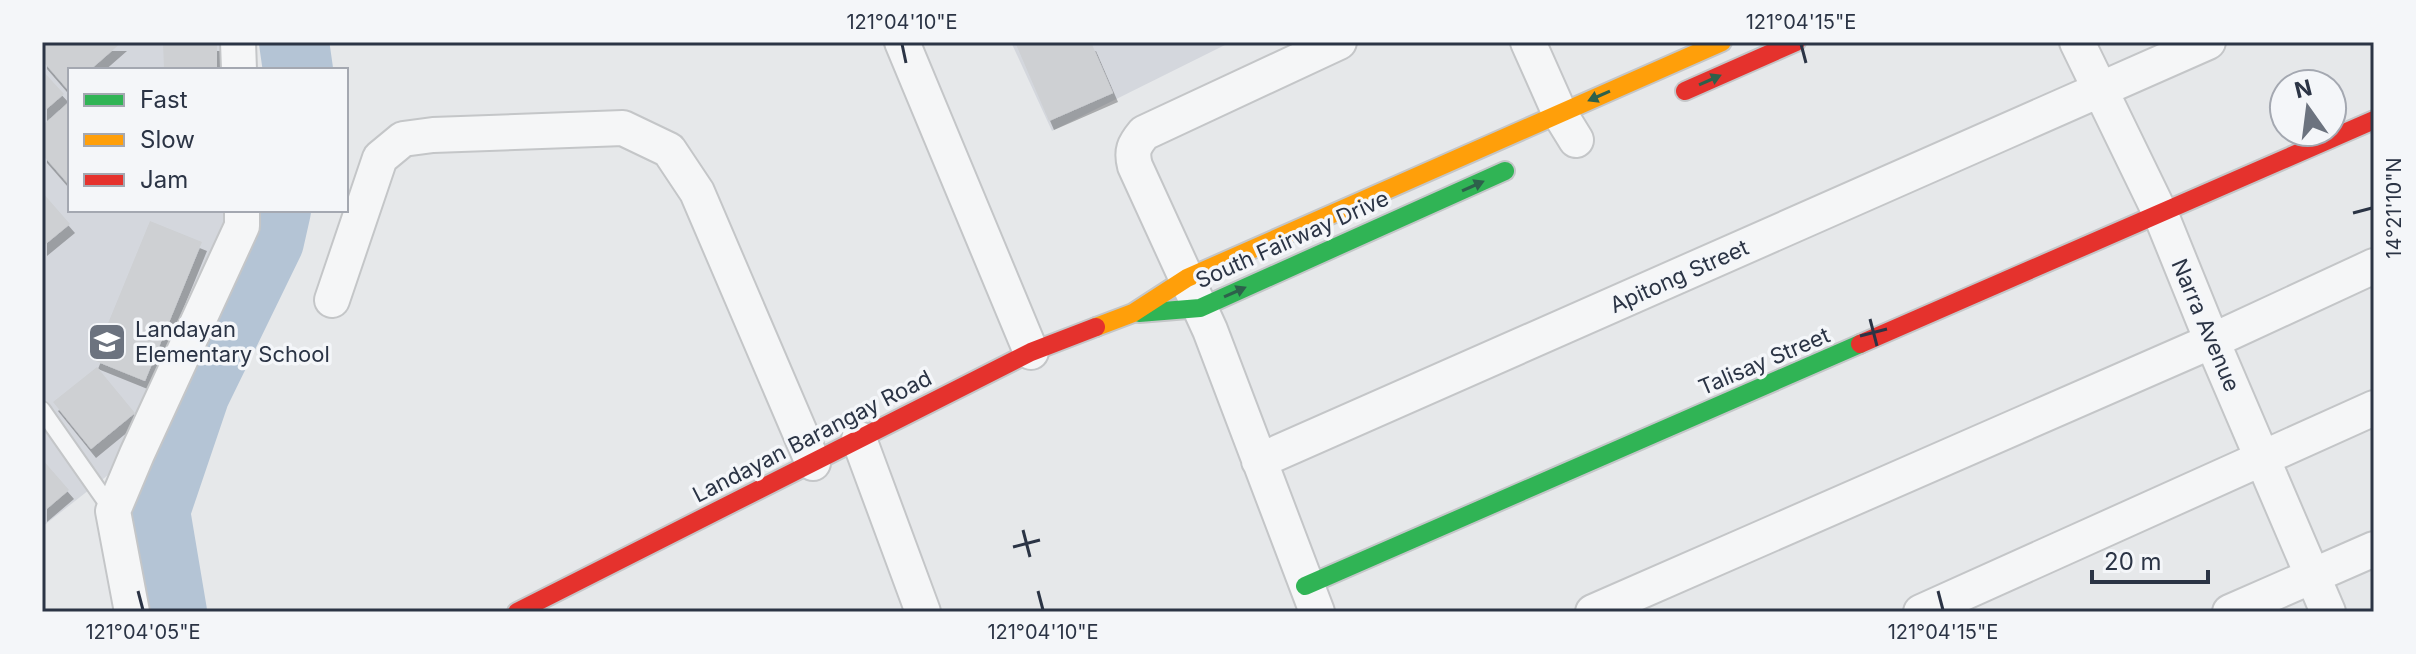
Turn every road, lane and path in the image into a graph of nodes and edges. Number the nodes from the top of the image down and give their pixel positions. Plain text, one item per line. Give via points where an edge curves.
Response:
1 (238, 42) edge
2 (902, 42) edge
3 (1339, 42) edge
4 (1528, 42) edge
5 (1722, 42) edge
6 (1796, 42) edge
7 (2077, 42) edge
8 (2208, 42) edge
9 (239, 68) edge
10 (2100, 91) junction
11 (1672, 97) dead end
12 (2374, 120) edge
13 (1572, 133) junction
14 (1518, 165) dead end
15 (242, 212) edge
16 (2161, 215) junction
17 (2374, 266) edge
18 (1193, 293) junction
19 (332, 300) dead end
20 (1133, 313) junction
21 (2212, 341) junction
22 (1031, 352) junction
23 (2374, 408) edge
24 (42, 410) edge
25 (859, 439) junction
26 (2263, 458) junction
27 (1259, 461) junction
28 (813, 463) junction
29 (113, 511) junction
30 (2374, 549) edge
31 (2312, 575) junction
32 (1311, 599) edge
33 (132, 612) edge
34 (517, 612) edge
35 (923, 612) edge
36 (1593, 612) edge
37 (1921, 612) edge
38 (2230, 612) edge
39 (2328, 612) edge

1 - 9 street
2 - 22 street
3 - 18 street via 1158,125 1134,145 1135,166
4 - 13 street
5 -> 13 street, South Fairway Drive
11 -> 6 street
7 - 10 street, Narra Avenue
8 - 10 street, Apitong Street
10 - 16 street, Narra Avenue
10 - 27 street, Apitong Street
12 - 16 street, Talisay Street
13 - 18 street, South Fairway Drive
18 -> 14 street, South Fairway Drive
15 - 29 street via 242,226
16 - 21 street, Narra Avenue
16 - 32 street, Talisay Street
17 - 21 street
18 - 20 street, South Fairway Drive
18 - 20 street, South Fairway Drive
18 - 27 street
19 - 28 street via 380,158 403,139 623,128 669,150 697,192
20 - 22 street, Landayan Barangay Road
21 - 26 street, Narra Avenue
21 - 36 street
22 - 25 street, Landayan Barangay Road
23 - 26 street
24 - 29 lane
25 - 28 street, Landayan Barangay Road
25 - 35 street
26 - 31 street, Narra Avenue
26 - 37 street
27 - 32 street
28 - 34 street, Landayan Barangay Road
29 - 33 street
30 - 31 street
31 - 38 street
31 - 39 street, Narra Avenue

